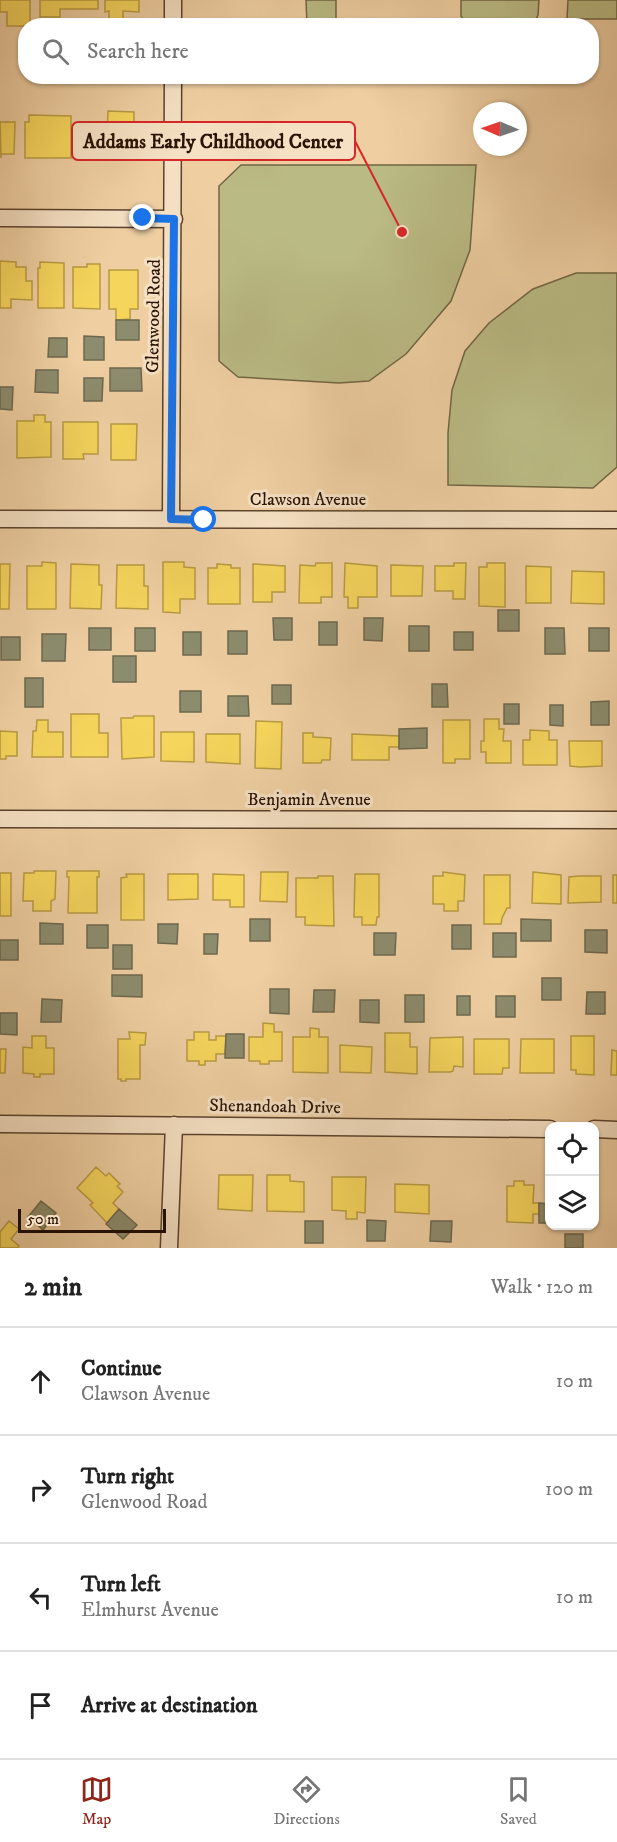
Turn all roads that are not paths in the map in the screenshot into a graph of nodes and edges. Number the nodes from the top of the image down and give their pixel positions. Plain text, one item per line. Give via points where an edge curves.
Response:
1 (173, 0) edge
2 (173, 18) edge
3 (173, 84) edge
4 (0, 218) edge
5 (174, 219) junction
6 (0, 519) edge
7 (171, 519) junction
8 (617, 520) edge
9 (0, 819) edge
10 (617, 820) edge
11 (0, 1124) edge
12 (174, 1125) junction
13 (545, 1129) edge
14 (599, 1130) edge
15 (617, 1130) edge
16 (169, 1248) edge

1 - 2 street
3 - 5 street, Glenwood Road
4 - 5 street
5 - 7 street, Glenwood Road
6 - 7 street, Clawson Avenue
7 - 8 street, Clawson Avenue
9 - 10 street, Benjamin Avenue
11 - 12 street, Shenandoah Drive
12 - 13 street, Shenandoah Drive
12 - 16 street
14 - 15 street

